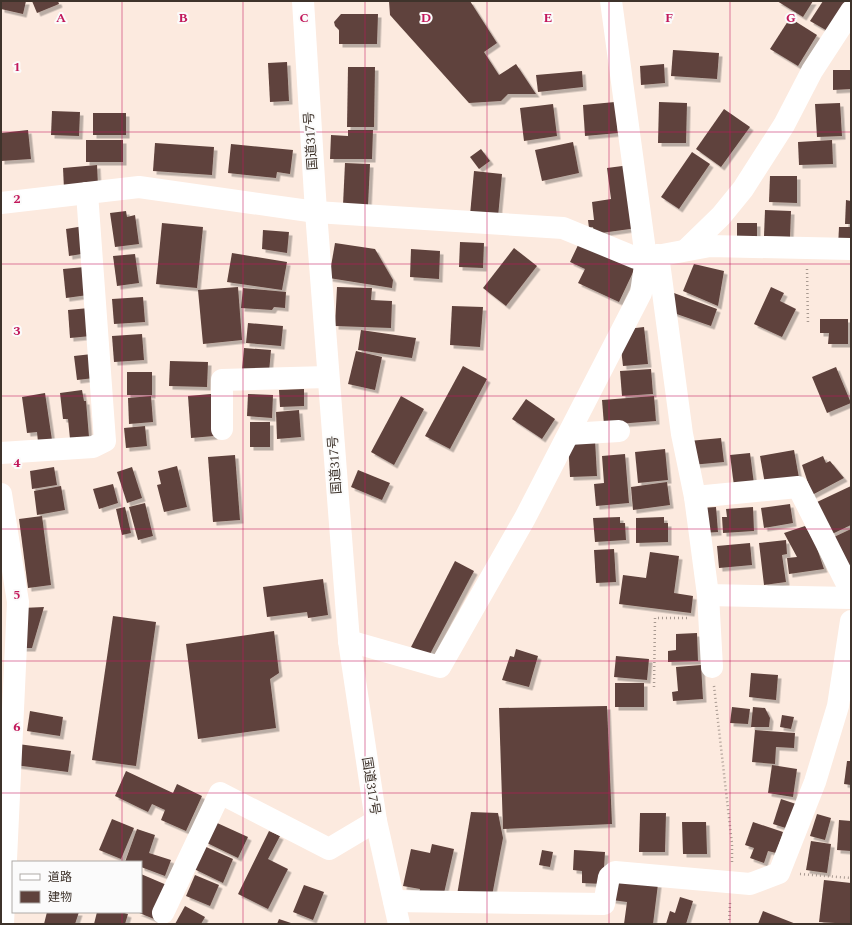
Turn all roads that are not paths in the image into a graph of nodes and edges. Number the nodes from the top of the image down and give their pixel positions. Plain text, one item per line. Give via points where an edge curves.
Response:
1 (303, 1) edge
2 (611, 1) edge
3 (851, 11) edge
4 (87, 193) junction
5 (1, 203) edge
6 (316, 212) junction
7 (851, 249) edge
8 (686, 250) junction
9 (652, 256) junction
10 (328, 377) junction
11 (222, 429) dead end
12 (619, 431) dead end
13 (569, 434) junction
14 (1, 453) edge
15 (1, 494) edge
16 (695, 497) junction
17 (851, 592) edge
18 (708, 595) junction
19 (851, 598) edge
20 (851, 621) edge
21 (349, 641) junction
22 (712, 667) road end
23 (376, 821) junction
24 (394, 901) junction
25 (163, 913) dead end
26 (3, 924) edge
27 (399, 924) edge

1 - 6 main road, 国道317号
2 - 9 main road
3 - 8 main road via 812,71 784,125 743,189 721,216
4 - 5 main road
4 - 6 main road via 139,187
4 - 14 main road via 105,440 93,447
6 - 9 main road via 563,228 636,258
6 - 10 main road, 国道317号
7 - 8 main road via 710,246
8 - 9 main road
9 - 13 main road via 640,293
9 - 16 main road
10 - 11 main road via 222,380
10 - 21 main road, 国道317号
12 - 13 main road
13 - 21 main road via 525,518 440,667
15 - 26 main road via 18,602
16 - 17 main road via 798,487
16 - 18 main road
18 - 19 main road
18 - 22 main road
20 - 24 main road via 838,706 815,782 779,873 750,884 615,872 609,877 604,904
21 - 23 main road, 国道317号
23 - 24 main road, 国道317号
23 - 25 main road via 330,849 220,793
24 - 27 main road, 国道317号

